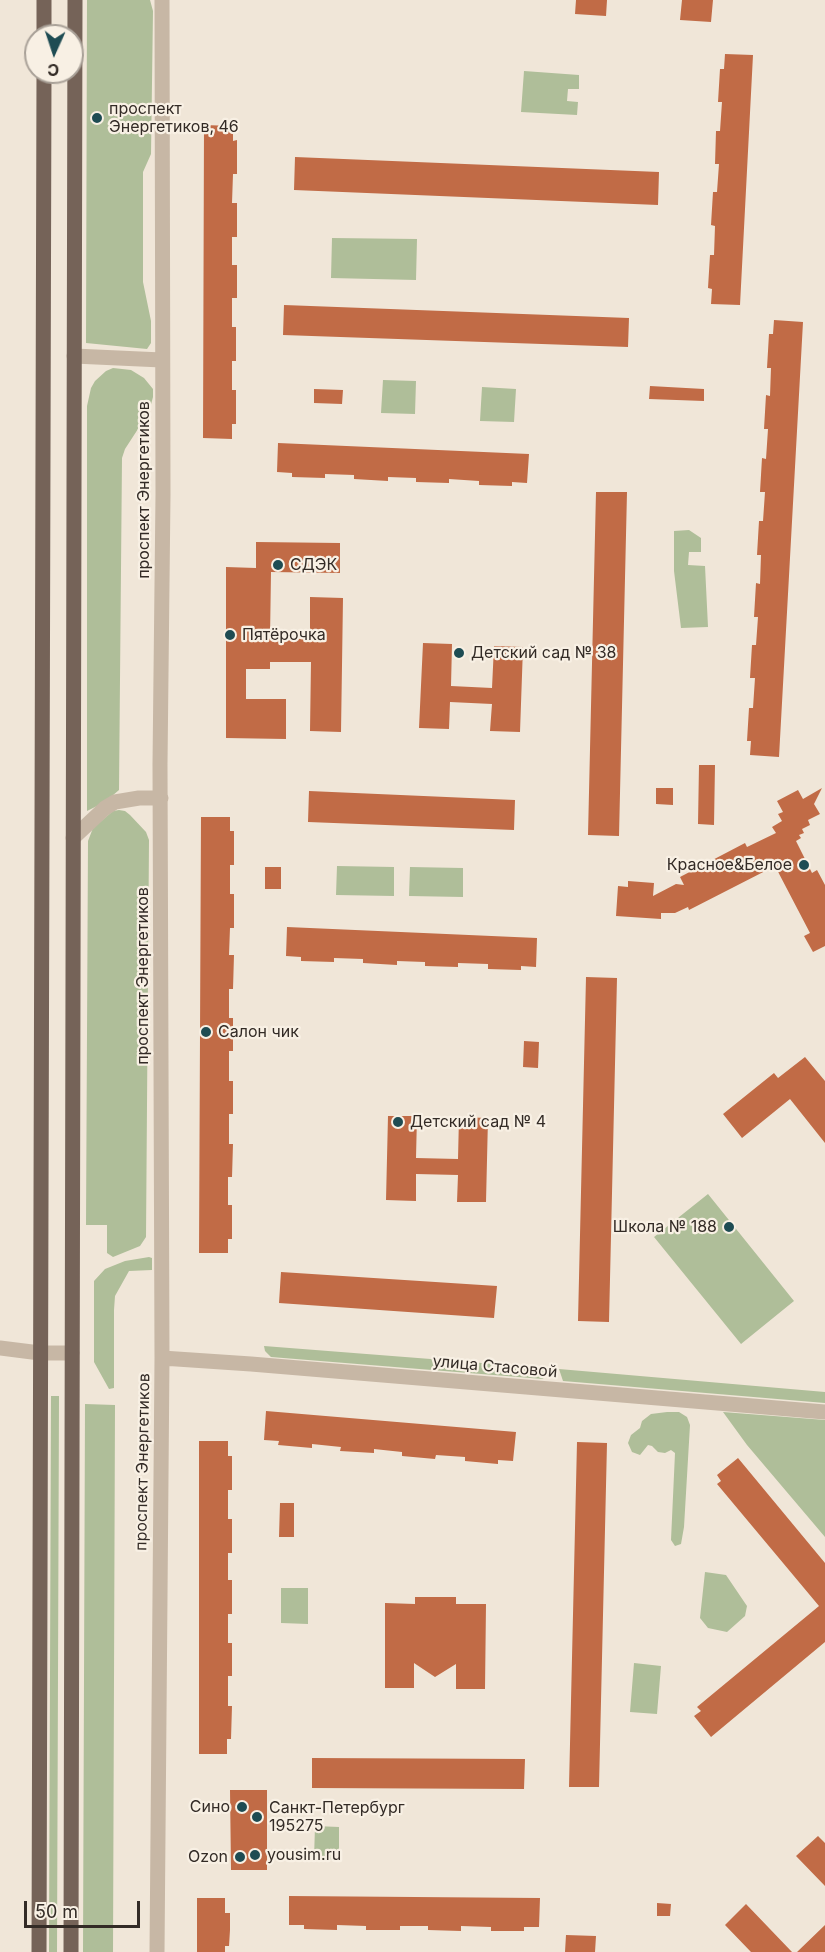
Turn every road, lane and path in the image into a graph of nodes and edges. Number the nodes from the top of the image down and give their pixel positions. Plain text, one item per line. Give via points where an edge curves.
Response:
1 (44, 0) edge
2 (75, 0) edge
3 (162, 0) edge
4 (44, 24) edge
5 (44, 84) edge
6 (74, 356) junction
7 (162, 360) junction
8 (160, 798) junction
9 (73, 838) junction
10 (0, 1348) edge
11 (40, 1353) junction
12 (72, 1353) junction
13 (162, 1359) junction
14 (825, 1412) edge
15 (39, 1952) edge
16 (71, 1952) edge
17 (157, 1952) edge

1 - 4 main road
2 - 6 main road
3 - 7 street, проспект Энергетиков
5 - 11 main road
6 - 7 street
6 - 9 main road
7 - 8 street, проспект Энергетиков
8 - 9 street via 115,802
8 - 13 street, проспект Энергетиков
9 - 12 main road
10 - 11 street
11 - 12 street
11 - 15 main road
12 - 16 main road
13 - 14 street, улица Стасовой
13 - 17 street, проспект Энергетиков

